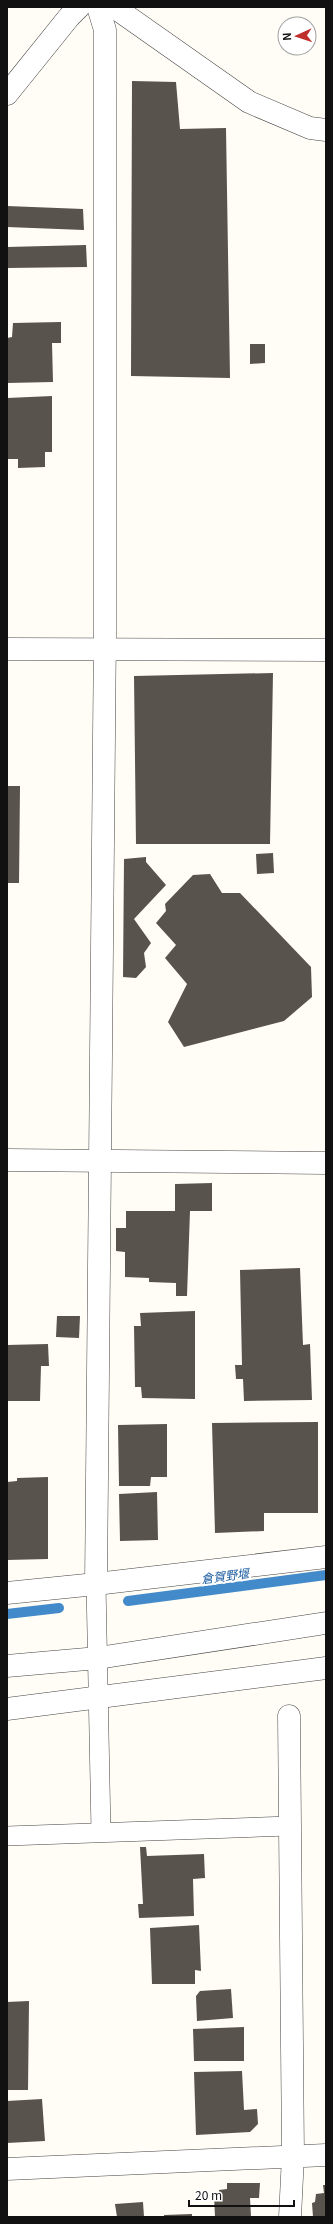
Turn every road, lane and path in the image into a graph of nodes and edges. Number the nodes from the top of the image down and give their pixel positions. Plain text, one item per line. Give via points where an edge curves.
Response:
1 (79, 7) edge
2 (98, 7) edge
3 (114, 7) edge
4 (7, 94) edge
5 (326, 130) edge
6 (7, 649) edge
7 (103, 649) junction
8 (326, 650) edge
9 (7, 1160) edge
10 (100, 1160) junction
11 (326, 1163) edge
12 (326, 1556) edge
13 (96, 1584) junction
14 (7, 1593) edge
15 (326, 1623) edge
16 (98, 1658) junction
17 (7, 1666) edge
18 (326, 1668) edge
19 (98, 1698) junction
20 (7, 1709) edge
21 (289, 1716) dead end
22 (289, 1826) junction
23 (101, 1832) junction
24 (7, 1836) edge
25 (326, 2155) edge
26 (292, 2156) junction
27 (7, 2169) edge
28 (290, 2217) edge

1 - 4 street
2 - 7 street via 105,30
3 - 5 street via 249,102 310,128
6 - 7 street
7 - 8 street
7 - 10 street
9 - 10 street
10 - 11 street
10 - 13 street
12 - 13 street
13 - 14 street
13 - 16 lane
15 - 16 street
16 - 17 street
16 - 19 lane
18 - 19 street
19 - 20 street
19 - 23 lane
21 - 22 street
22 - 23 lane
22 - 26 street
23 - 24 lane
25 - 26 street
26 - 27 street
26 - 28 street

